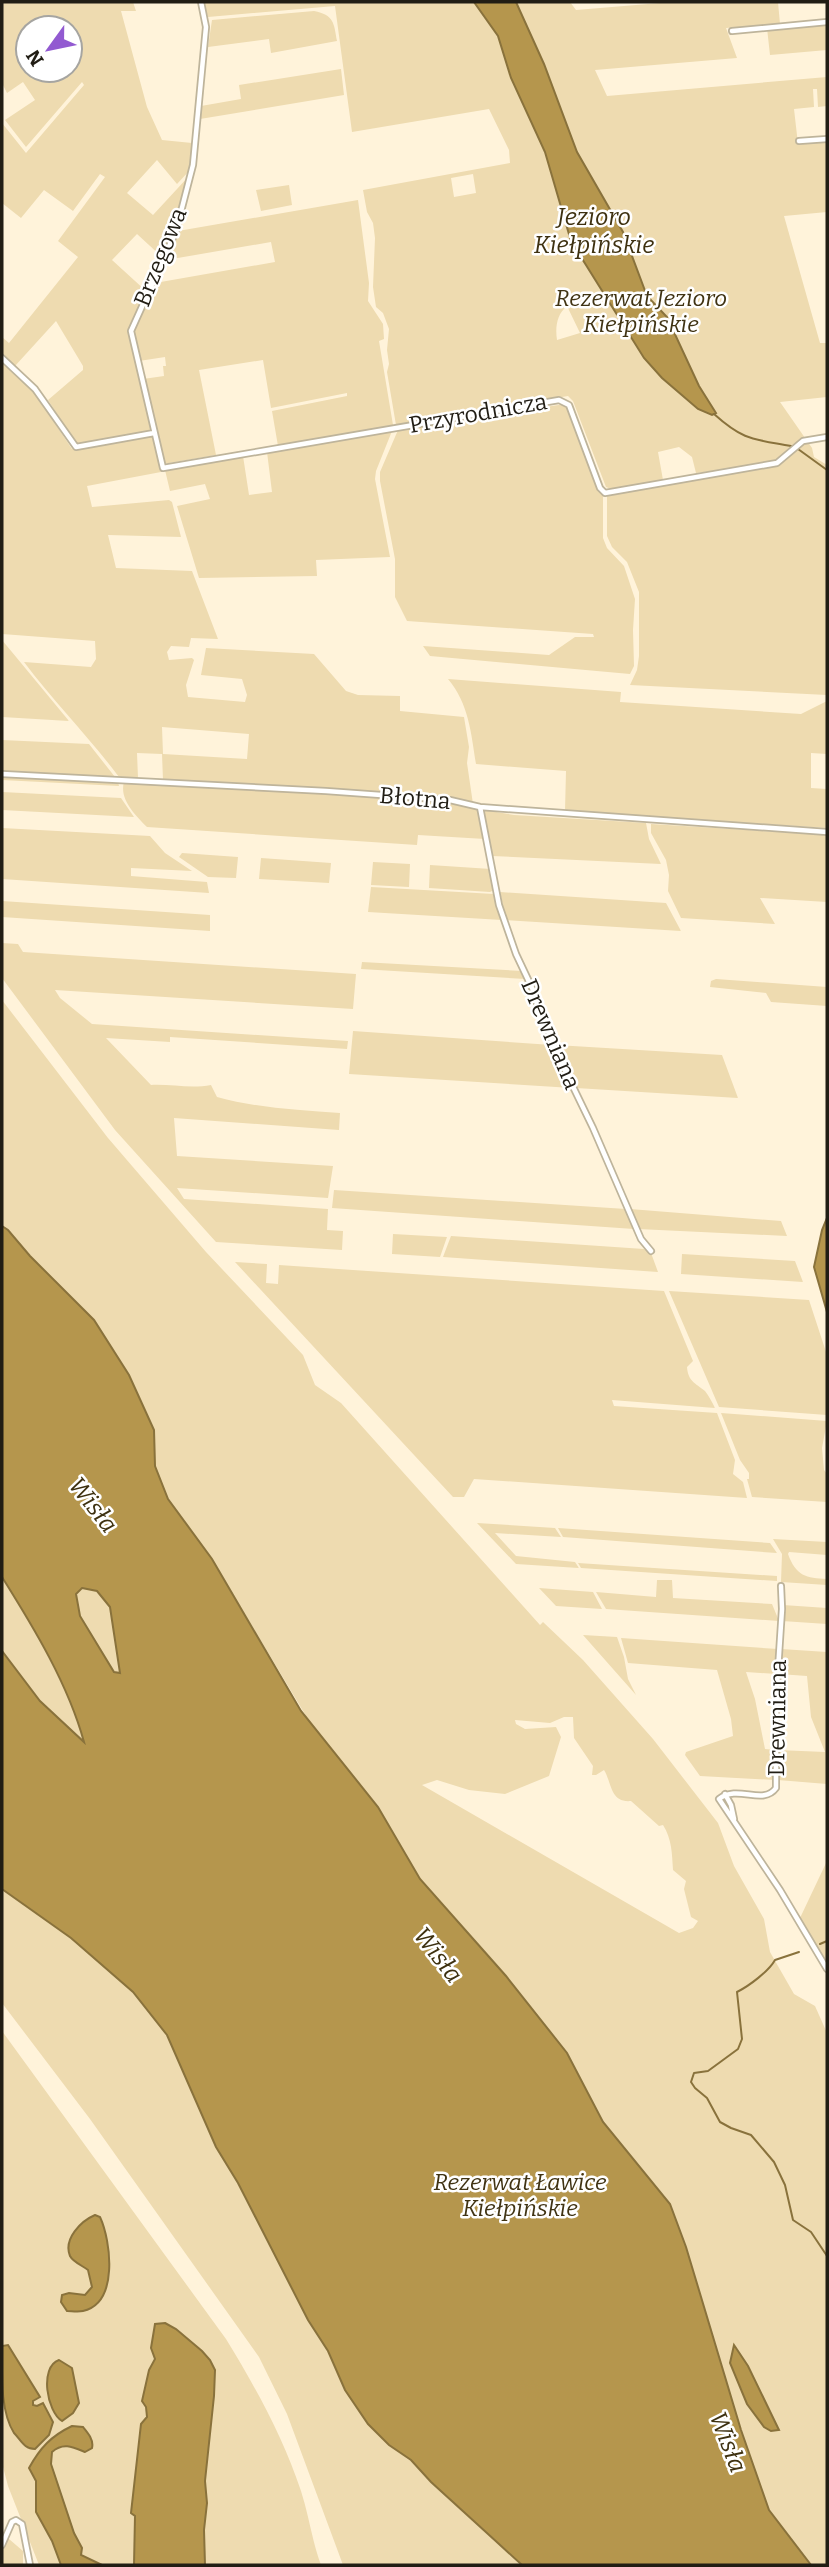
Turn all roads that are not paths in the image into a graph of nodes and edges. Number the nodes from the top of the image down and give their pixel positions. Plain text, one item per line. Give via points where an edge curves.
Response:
1 (201, 2) edge
2 (827, 22) edge
3 (732, 31) dead end
4 (827, 139) edge
5 (799, 141) dead end
6 (2, 358) edge
7 (154, 433) junction
8 (827, 437) edge
9 (163, 468) joint
10 (2, 774) edge
11 (480, 807) junction
12 (827, 832) edge
13 (651, 1251) dead end
14 (780, 1586) dead end
15 (725, 1794) junction
16 (734, 1820) junction
17 (827, 1969) edge
18 (2, 2545) edge
19 (30, 2565) edge

1 - 7 street, Brzegowa via 206,27 193,165 176,231 131,327
2 - 3 street
4 - 5 street
6 - 7 street via 35,389 76,447
7 - 9 street, Brzegowa
8 - 9 street, Przyrodnicza via 808,439 777,463 605,493 569,405 559,400
10 - 11 street, Błotna via 340,792 450,800
11 - 12 street, Błotna
11 - 13 street, Drewniana via 499,905 519,962 641,1238
14 - 15 street, Drewniana via 776,1788 765,1796
15 - 16 street
15 - 16 street via 719,1799
16 - 17 street
18 - 19 street via 12,2522 22,2524

